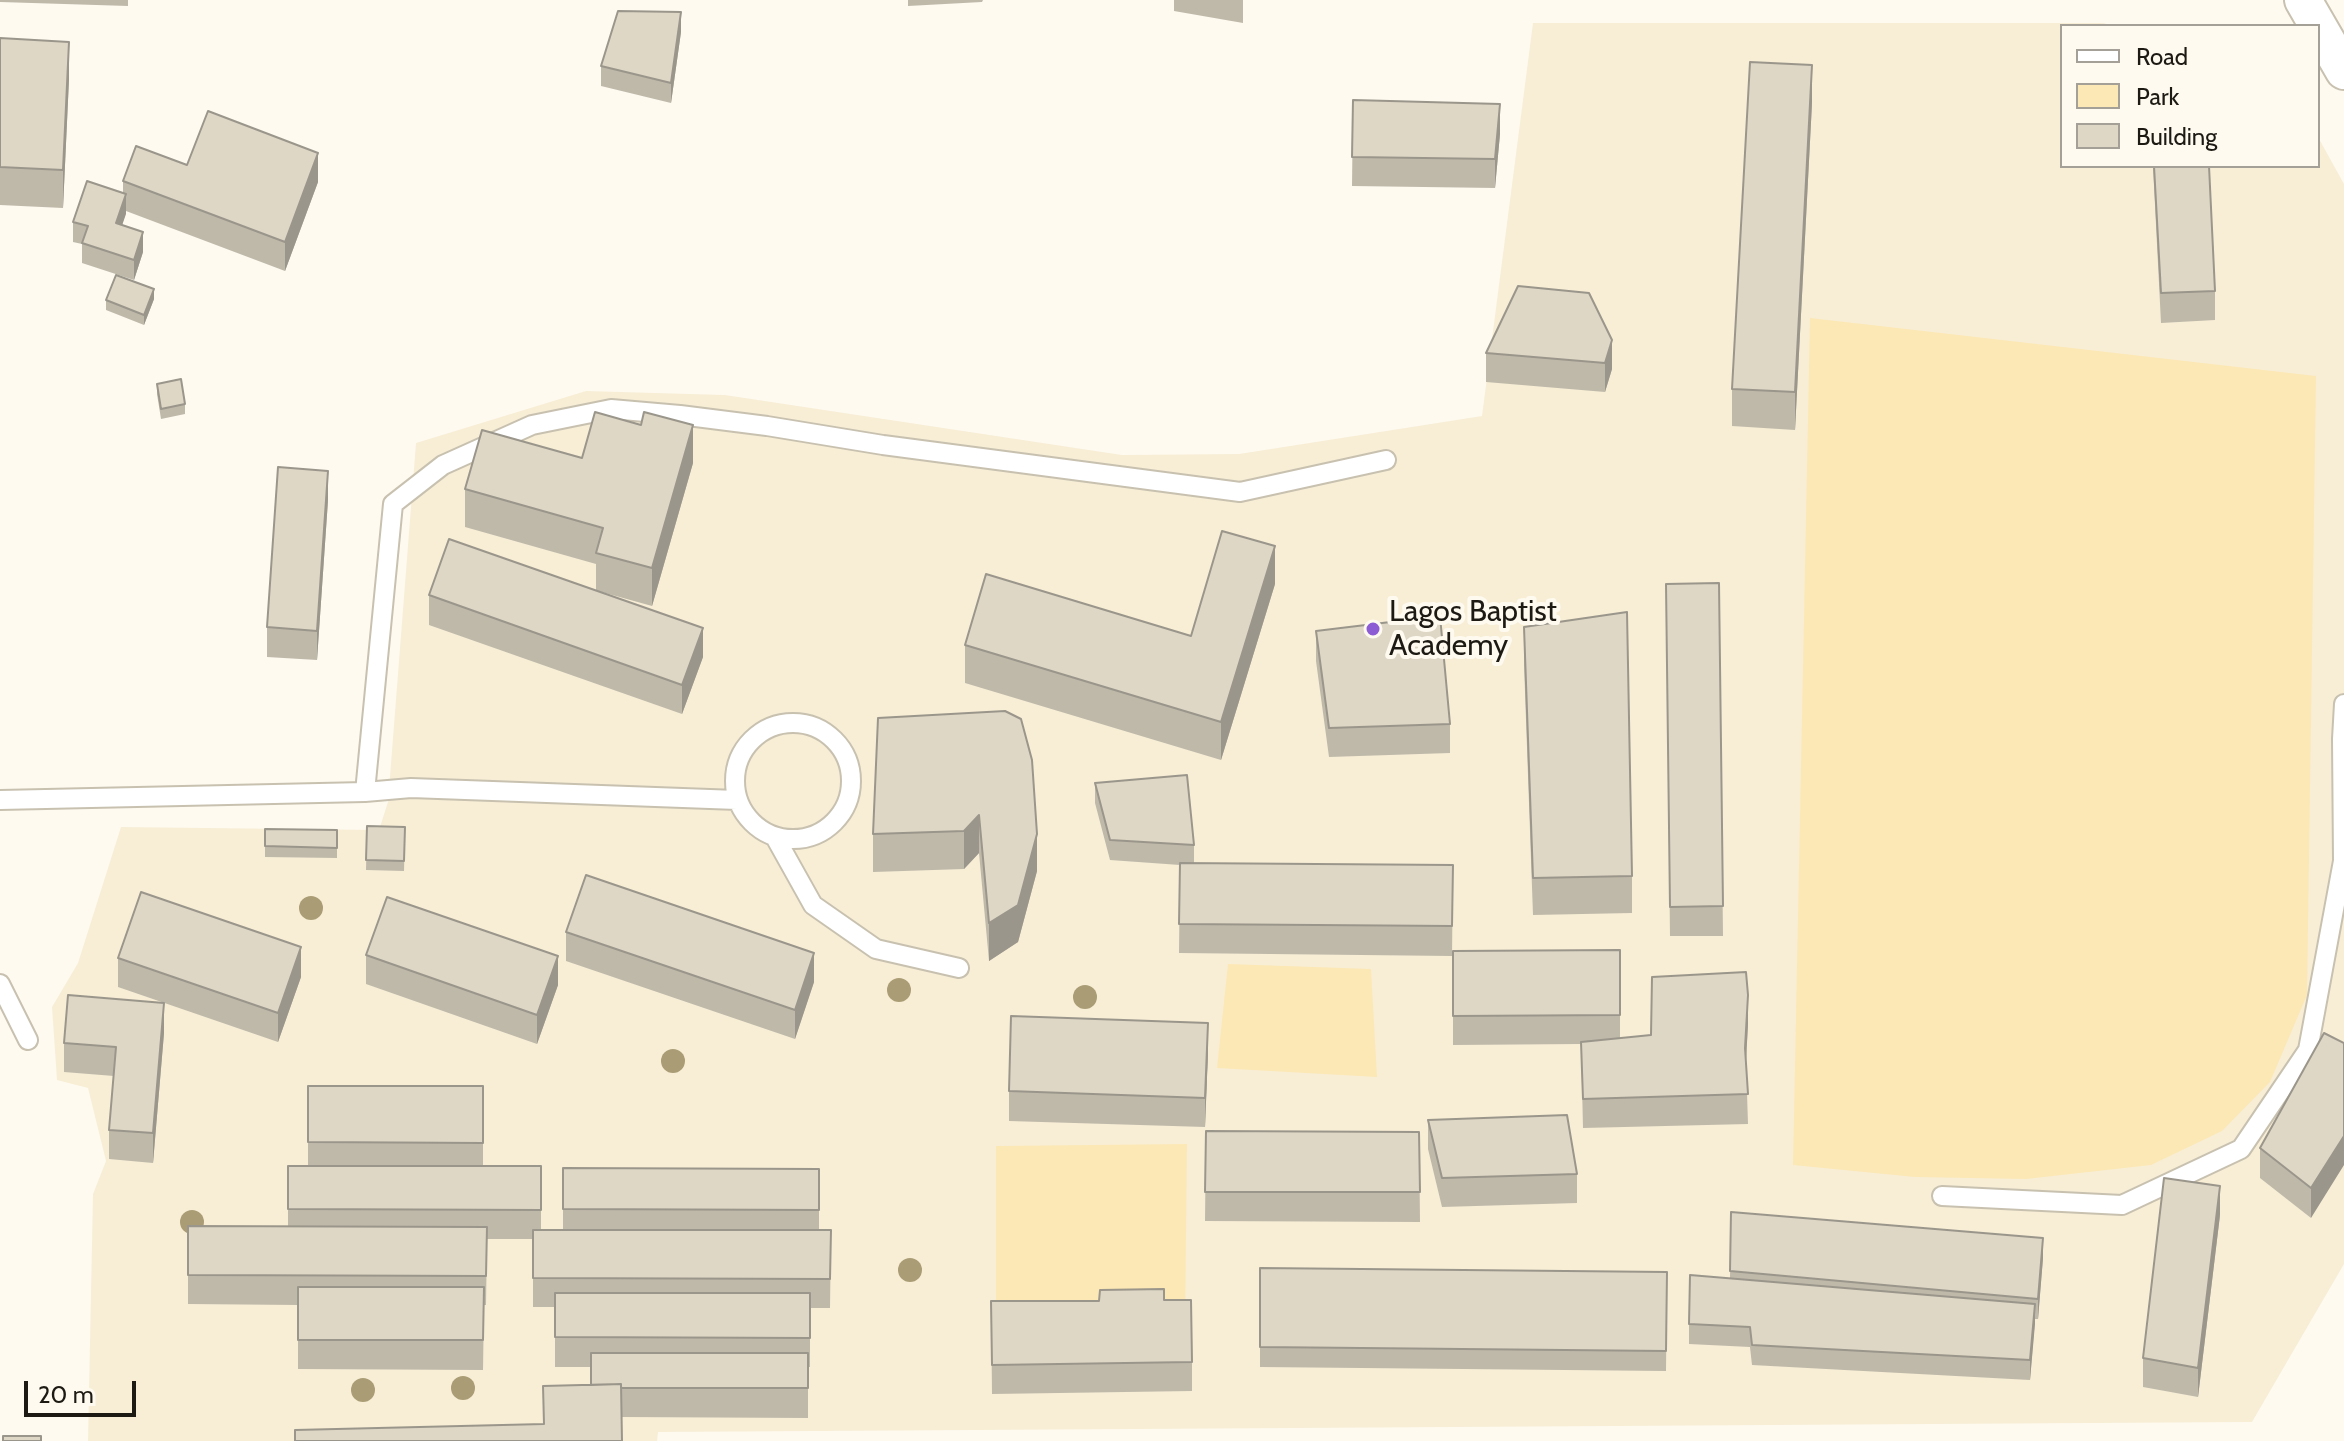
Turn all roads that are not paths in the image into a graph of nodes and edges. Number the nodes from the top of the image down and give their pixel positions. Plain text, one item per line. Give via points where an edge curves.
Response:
1 (2303, 0) edge
2 (2317, 24) edge
3 (2320, 29) edge
4 (2344, 71) edge
5 (1386, 460) dead end
6 (2344, 704) edge
7 (365, 792) junction
8 (0, 800) edge
9 (737, 800) junction
10 (775, 837) junction
11 (959, 968) dead end
12 (0, 984) edge
13 (28, 1040) dead end
14 (1942, 1196) dead end

1 - 2 street
3 - 4 street
5 - 7 lane via 1240,492 680,415 611,409 532,425 443,465 393,504
6 - 14 lane via 2343,861 2308,1050 2241,1149 2122,1205
7 - 8 lane
7 - 9 lane via 411,788
9 - 10 lane via 759,829
9 - 10 lane via 737,764 758,734 792,722 811,725 840,746 851,781 841,815 812,836
10 - 11 lane via 813,905 876,949
12 - 13 lane

